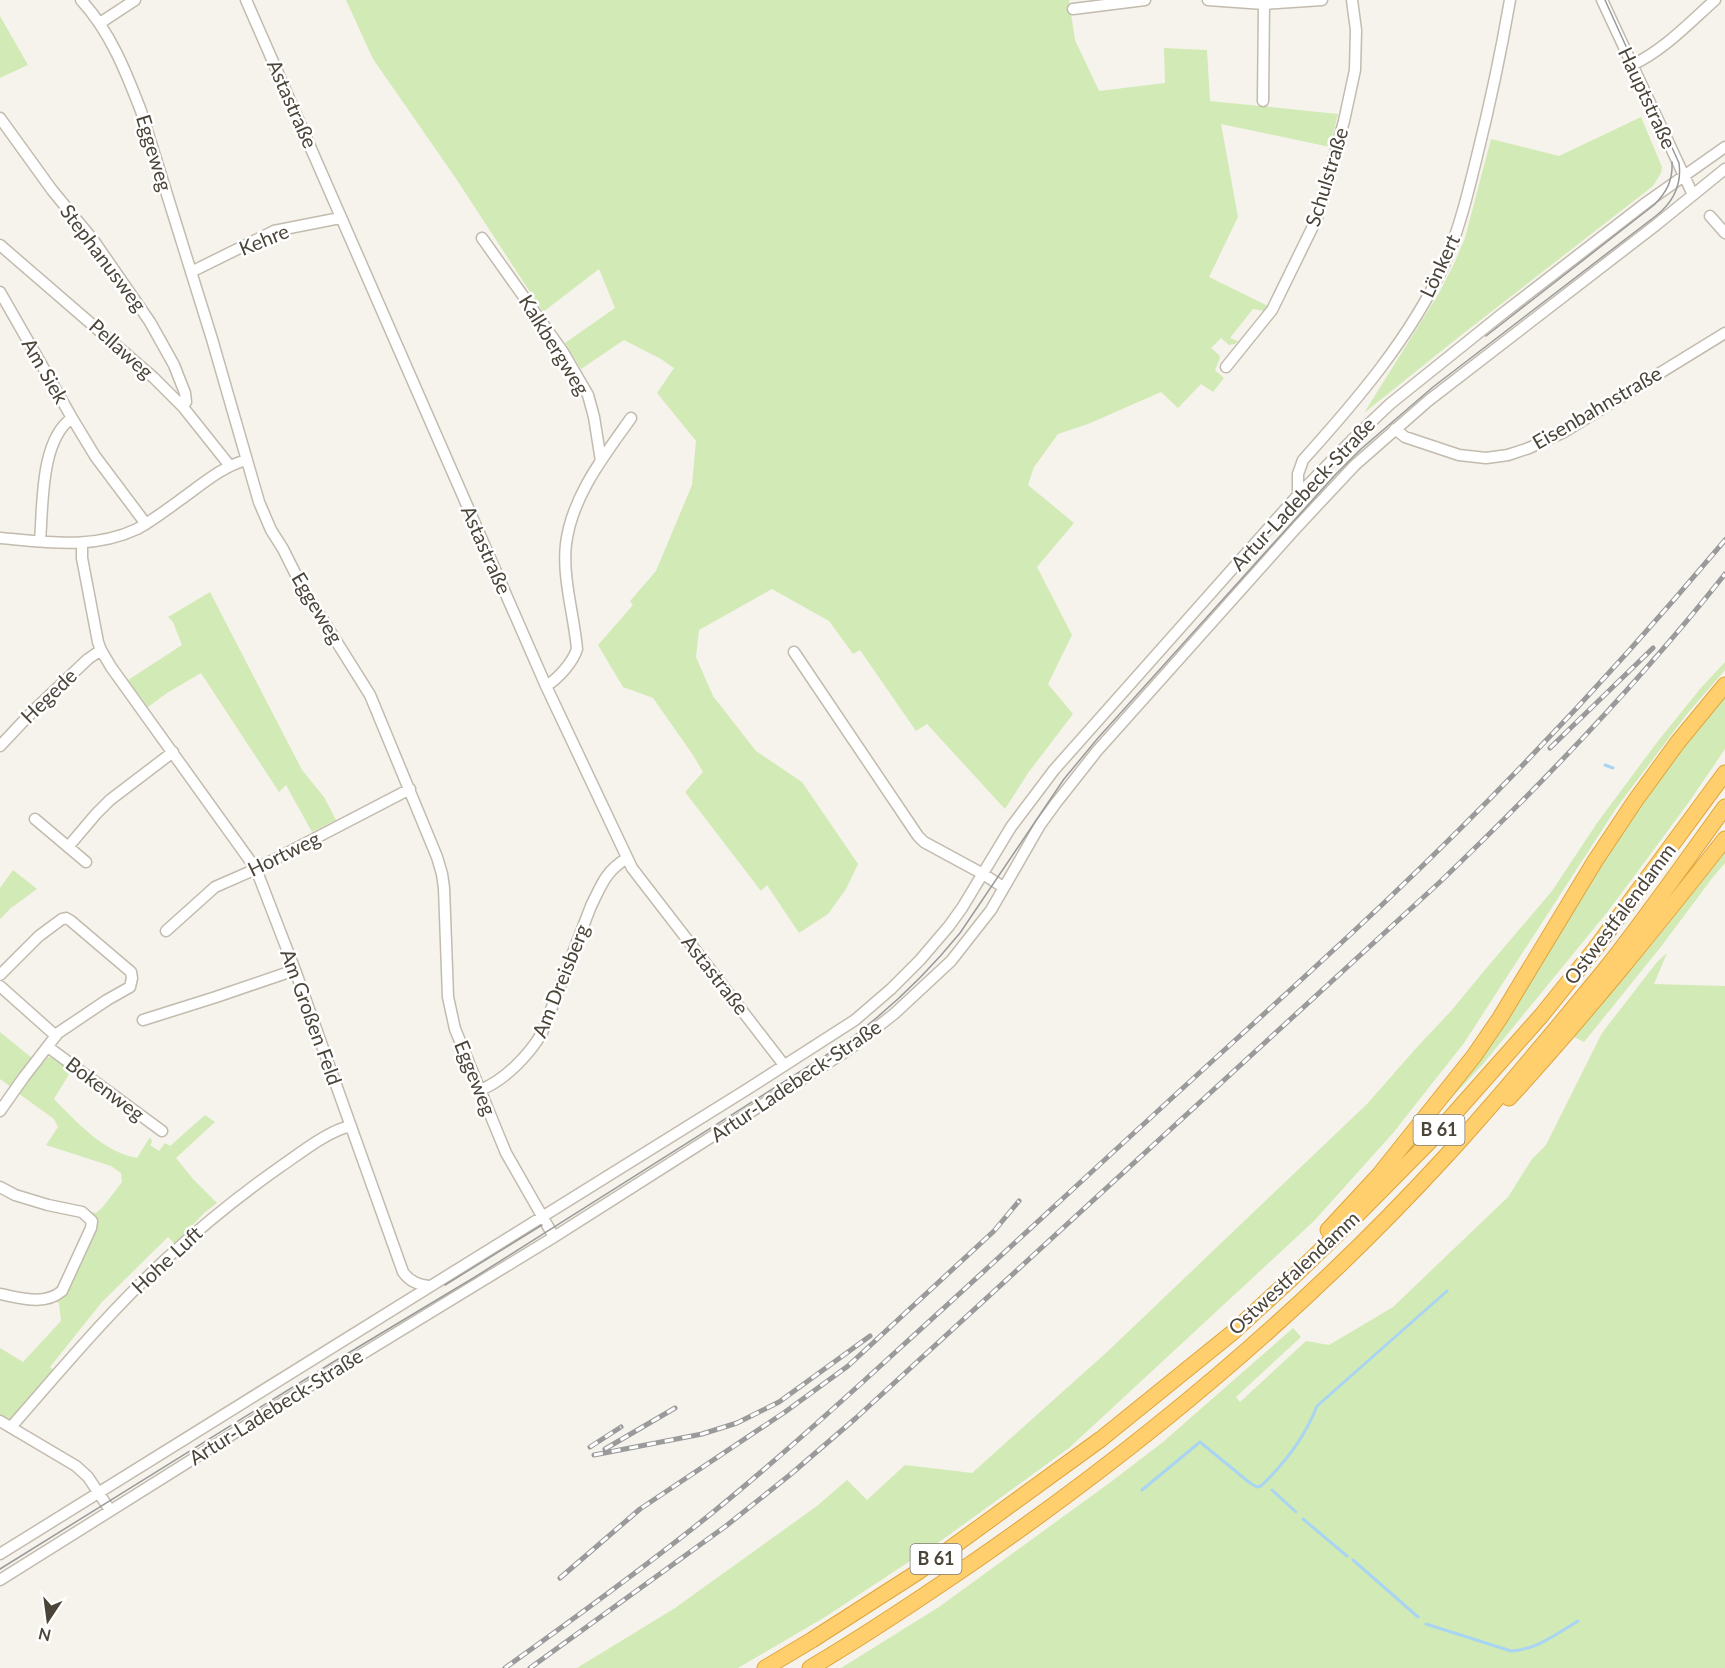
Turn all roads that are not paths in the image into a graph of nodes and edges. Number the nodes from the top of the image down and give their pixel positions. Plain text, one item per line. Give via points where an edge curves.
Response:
1 (81, 0) edge
2 (135, 0) edge
3 (246, 0) edge
4 (1145, 0) edge
5 (1208, 0) edge
6 (1322, 0) edge
7 (1352, 0) edge
8 (1510, 0) edge
9 (1602, 0) edge
10 (1715, 0) edge
11 (1264, 4) junction
12 (1073, 9) dead end
13 (100, 23) junction
14 (1632, 65) junction
15 (1263, 101) dead end
16 (0, 118) edge
17 (1725, 147) edge
18 (1725, 169) edge
19 (1684, 176) junction
20 (1693, 195) junction
21 (1710, 216) dead end
22 (340, 218) junction
23 (1725, 233) edge
24 (482, 238) dead end
25 (0, 245) edge
26 (190, 272) junction
27 (0, 292) edge
28 (1725, 333) edge
29 (1226, 367) dead end
30 (183, 407) junction
31 (72, 418) junction
32 (631, 418) dead end
33 (1395, 429) junction
34 (247, 460) junction
35 (601, 461) junction
36 (230, 465) junction
37 (1298, 495) junction
38 (146, 524) junction
39 (0, 538) edge
40 (40, 541) junction
41 (82, 543) junction
42 (101, 650) junction
43 (794, 652) dead end
44 (1725, 685) edge
45 (546, 686) junction
46 (0, 746) edge
47 (173, 752) junction
48 (1725, 773) edge
49 (410, 789) junction
50 (1725, 807) edge
51 (35, 819) dead end
52 (1725, 840) edge
53 (68, 847) junction
54 (627, 858) junction
55 (86, 862) dead end
56 (256, 869) junction
57 (983, 874) junction
58 (1003, 886) junction
59 (166, 931) dead end
60 (295, 970) junction
61 (0, 975) edge
62 (0, 986) edge
63 (143, 1020) dead end
64 (56, 1036) junction
65 (48, 1047) junction
66 (784, 1065) junction
67 (480, 1090) junction
68 (0, 1111) edge
69 (351, 1126) junction
70 (162, 1131) dead end
71 (1447, 1155) junction
72 (0, 1187) edge
73 (542, 1216) junction
74 (554, 1237) junction
75 (429, 1286) junction
76 (0, 1294) edge
77 (0, 1421) edge
78 (11, 1427) junction
79 (1101, 1439) junction
80 (99, 1492) junction
81 (110, 1510) junction
82 (0, 1554) edge
83 (0, 1580) edge
84 (765, 1668) edge
85 (810, 1668) edge

1 - 13 street, Eggeweg
2 - 13 street
3 - 22 street, Astastraße
4 - 12 street
5 - 11 street
6 - 11 street
7 - 29 street, Schulstraße via 1355,70 1317,218 1272,310
8 - 37 street, Lönkert via 1465,206 1444,264 1429,295 1383,366 1300,466
9 - 14 street, Hauptstraße
10 - 14 street via 1663,47
11 - 15 street
13 - 26 street, Eggeweg via 141,111
14 - 19 street, Hauptstraße
16 - 30 street, Stephanusweg via 150,322 183,387
17 - 19 street, Artur-Ladebeck-Straße
18 - 20 street, Artur-Ladebeck-Straße
19 - 20 street, Hauptstraße
19 - 37 street, Artur-Ladebeck-Straße via 1595,241 1390,404
20 - 33 street, Artur-Ladebeck-Straße
21 - 23 street
22 - 26 street, Kehre via 274,231
22 - 45 street, Astastraße
24 - 35 street, Kalkbergweg via 563,352 588,395
25 - 30 street, Pellaweg via 138,363
26 - 34 street, Eggeweg
27 - 31 street, Am Siek
28 - 33 street, Eisenbahnstraße via 1564,432 1508,455 1459,455 1405,437
30 - 36 street, Pellaweg
31 - 38 street, Am Siek
31 - 40 street, Am Siek via 58,433 47,459
32 - 35 street
33 - 58 street, Artur-Ladebeck-Straße via 1297,527 1097,751 1040,825
34 - 36 street
34 - 49 street, Eggeweg via 271,530 370,695
35 - 45 street via 581,494 566,544 577,649
36 - 38 street
37 - 57 street, Artur-Ladebeck-Straße via 1060,763 1022,811
38 - 41 street via 112,538
39 - 40 street
40 - 41 street
41 - 42 street, Am Großen Feld
42 - 46 street, Hegede
42 - 47 street, Am Großen Feld
43 - 57 street via 918,836
44 - 79 highway, B 61 via 1629,809 1474,1056 1378,1174 1286,1272 1136,1403
45 - 54 street, Astastraße
47 - 53 street via 110,800
47 - 56 street, Am Großen Feld
48 - 79 highway, Ostwestfalendamm / B 61 via 1595,949 1430,1141 1232,1333
49 - 56 street, Hortweg
49 - 67 street, Eggeweg via 441,867 448,997
50 - 71 highway, Ostwestfalendamm / B 61 via 1605,969
51 - 53 street
52 - 71 highway via 1557,1047 1491,1118
53 - 55 street
54 - 66 street, Astastraße
54 - 67 street, Am Dreisberg via 614,866 591,906 542,1034 527,1056
56 - 59 street, Hortweg via 214,887
56 - 60 street, Am Großen Feld
57 - 58 street
57 - 66 street, Artur-Ladebeck-Straße via 949,926 908,973 855,1020
58 - 74 street, Artur-Ladebeck-Straße via 991,910 951,961 880,1025 848,1050
60 - 63 street
60 - 69 street, Am Großen Feld
61 - 64 street via 39,936 66,918 131,972 130,987
62 - 64 street
64 - 65 street
65 - 68 street
65 - 70 street, Bokenweg
66 - 73 street, Artur-Ladebeck-Straße
67 - 73 street, Eggeweg via 506,1153
69 - 75 street, Am Großen Feld via 402,1267 409,1279
69 - 78 street, Hohe Luft via 316,1143 254,1186 165,1260 86,1341
71 - 85 highway, Ostwestfalendamm / B 61 via 1308,1295 1154,1429 1031,1522
72 - 76 street via 15,1195 82,1212 92,1221 62,1292 40,1301
73 - 74 street
73 - 75 street, Artur-Ladebeck-Straße
74 - 81 street, Artur-Ladebeck-Straße
75 - 80 street, Artur-Ladebeck-Straße
77 - 78 street
78 - 80 street via 76,1466
79 - 84 highway, Ostwestfalendamm / B 61 via 918,1572
80 - 81 street
80 - 82 street, Artur-Ladebeck-Straße
81 - 83 street, Artur-Ladebeck-Straße

